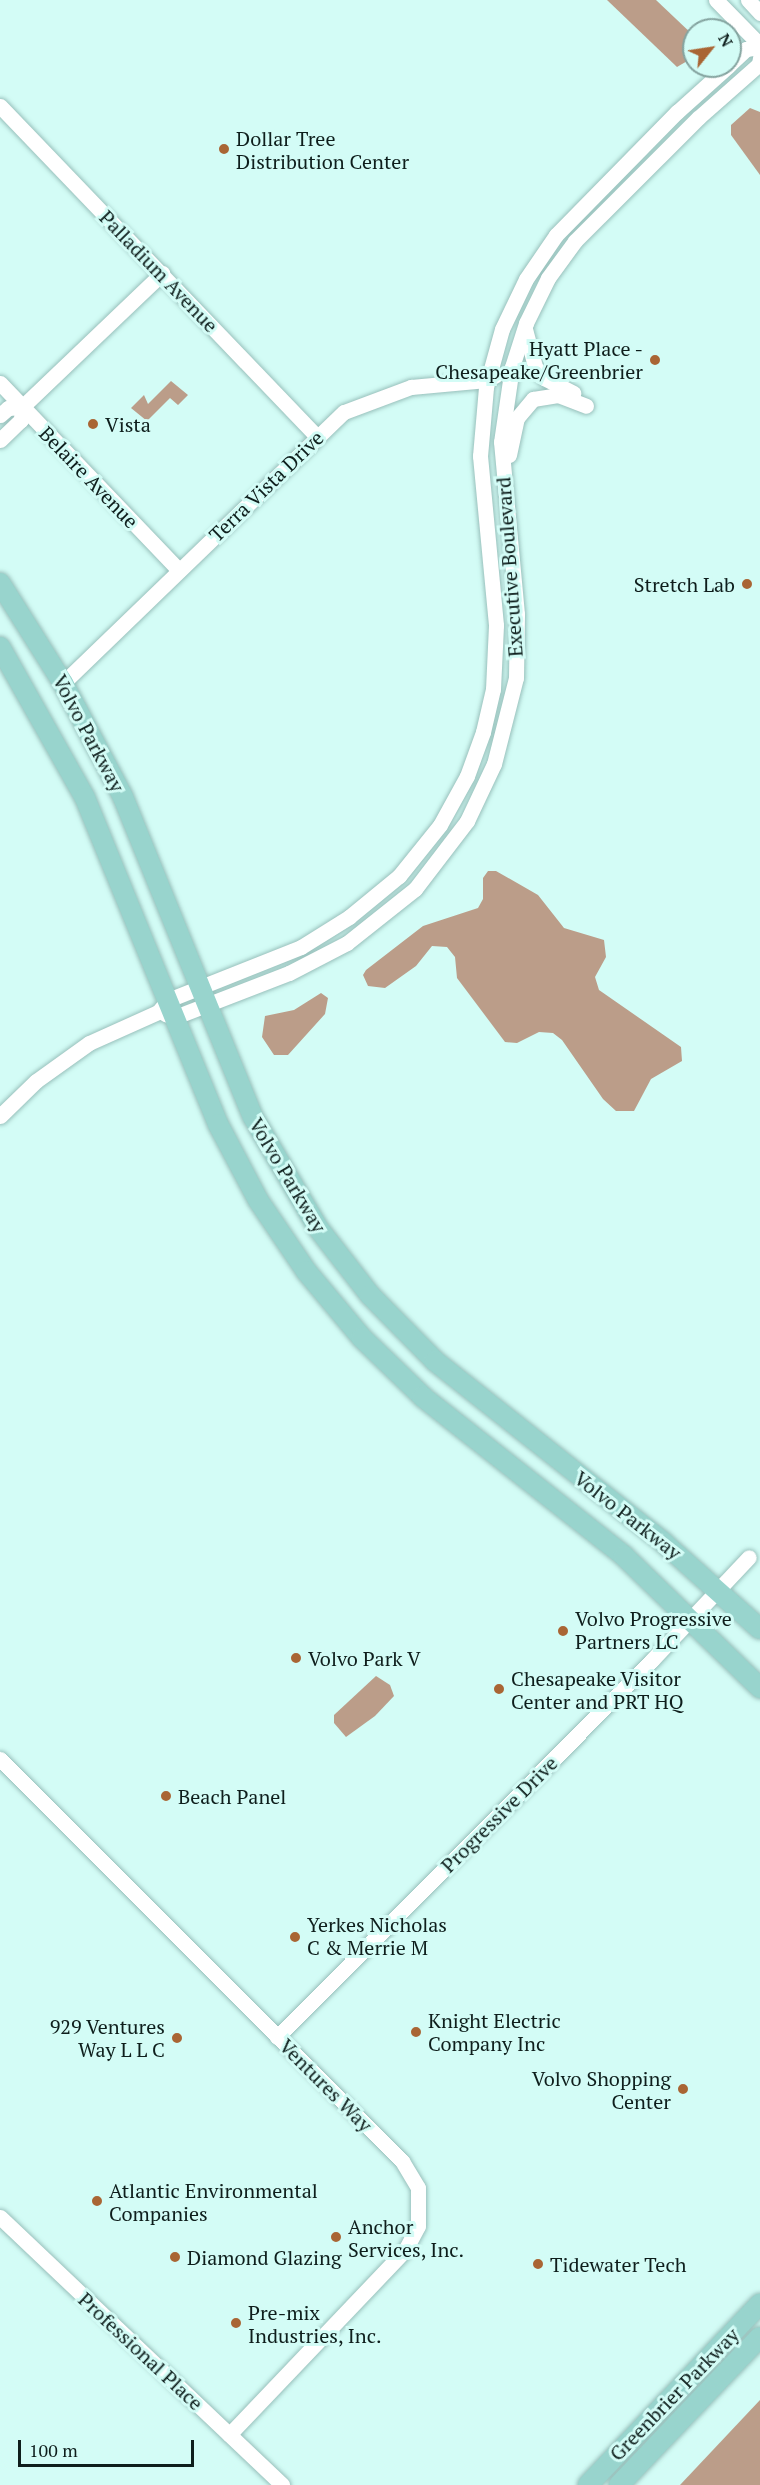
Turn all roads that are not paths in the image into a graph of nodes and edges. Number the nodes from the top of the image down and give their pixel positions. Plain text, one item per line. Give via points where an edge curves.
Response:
1 (716, 0) edge
2 (748, 0) edge
3 (760, 13) edge
4 (760, 46) edge
5 (742, 53) edge
6 (760, 58) edge
7 (715, 78) edge
8 (0, 106) edge
9 (162, 273) junction
10 (525, 326) junction
11 (512, 367) junction
12 (488, 380) junction
13 (0, 383) edge
14 (22, 406) junction
15 (0, 415) edge
16 (316, 436) junction
17 (0, 440) edge
18 (504, 488) junction
19 (179, 570) junction
20 (0, 583) edge
21 (0, 646) edge
22 (63, 683) junction
23 (204, 995) junction
24 (167, 1009) junction
25 (0, 1116) edge
26 (749, 1557) dead end
27 (718, 1589) junction
28 (691, 1619) junction
29 (760, 1629) edge
30 (760, 1688) edge
31 (0, 1759) edge
32 (277, 2037) junction
33 (0, 2217) edge
34 (760, 2304) edge
35 (760, 2337) edge
36 (229, 2435) junction
37 (282, 2485) edge
38 (588, 2485) edge
39 (619, 2485) edge

1 - 4 street
2 - 3 street
4 - 5 street, Executive Boulevard
6 - 10 street, Executive Boulevard via 759,64 698,118 575,241 548,278
7 - 12 street, Executive Boulevard via 546,249 502,329
8 - 9 street, Palladium Avenue
9 - 14 street
9 - 16 street, Palladium Avenue
10 - 11 street, Executive Boulevard
10 - 18 street via 535,367 544,378 578,396 586,406 549,395 528,403 514,423
11 - 12 street, Terra Vista Drive
11 - 18 street, Executive Boulevard via 501,442
12 - 16 street, Terra Vista Drive via 411,387 369,400 344,412
12 - 23 street, Executive Boulevard via 480,456 497,646 489,710 467,776 427,843 399,876 366,905 301,947
13 - 14 street, Belaire Avenue
14 - 15 street via 8,408
14 - 17 street via 21,420
14 - 19 street, Belaire Avenue
16 - 19 street, Terra Vista Drive
18 - 23 street, Executive Boulevard via 517,614 516,678 494,764 467,821 415,889 365,932 309,964
19 - 22 street, Terra Vista Drive
20 - 22 main road, Volvo Parkway
21 - 24 main road, Volvo Parkway via 86,798
22 - 23 main road, Volvo Parkway via 141,837
23 - 24 street, Executive Boulevard
23 - 27 main road, Volvo Parkway via 235,1078 273,1155 318,1228 370,1295 454,1378
24 - 25 street, Executive Boulevard via 88,1043 36,1081
24 - 28 main road, Volvo Parkway via 237,1162 281,1236 333,1305 423,1397 624,1556
26 - 27 street, Progressive Drive
27 - 28 street, Progressive Drive
27 - 29 main road, Volvo Parkway
28 - 30 main road, Volvo Parkway
28 - 32 street, Progressive Drive
31 - 32 street, Ventures Way
32 - 36 street, Ventures Way via 402,2161 418,2188 420,2215 405,2250
33 - 36 street, Professional Place
34 - 38 main road, Greenbrier Parkway
35 - 39 main road, Greenbrier Parkway
36 - 37 street, Professional Place

